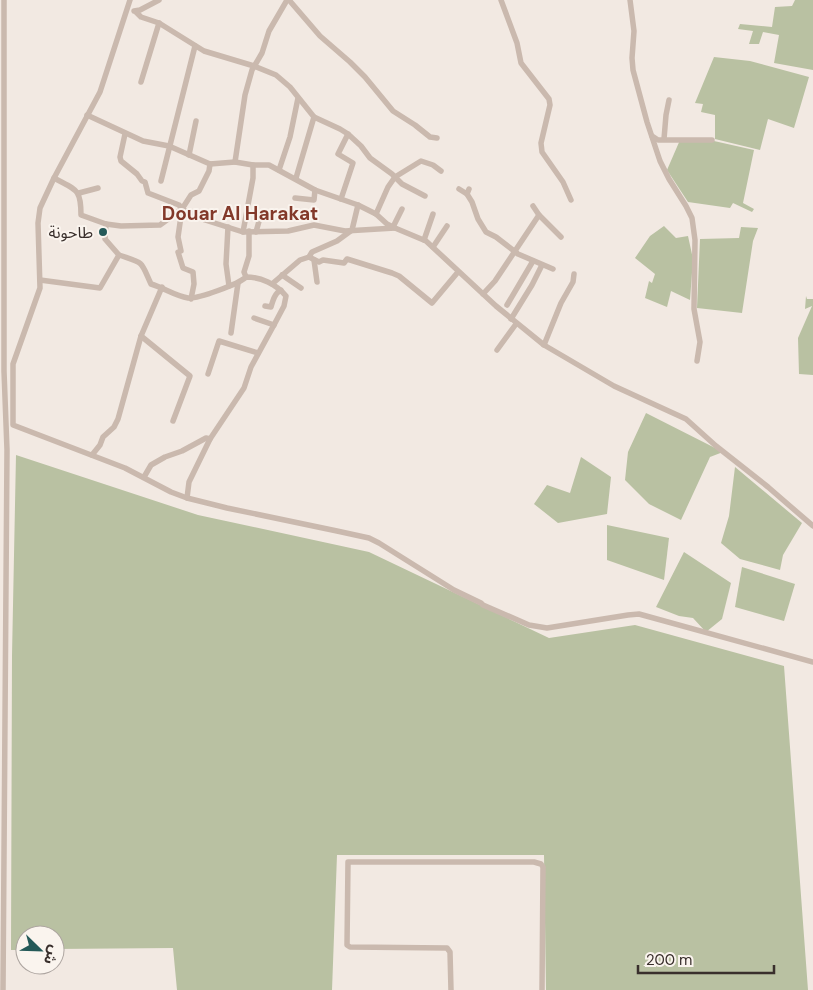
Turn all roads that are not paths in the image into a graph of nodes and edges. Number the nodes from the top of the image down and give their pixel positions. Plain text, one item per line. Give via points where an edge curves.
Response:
1 (4, 0) edge
2 (130, 0) edge
3 (159, 0) edge
4 (288, 0) edge
5 (501, 0) edge
6 (630, 0) edge
7 (128, 9) junction
8 (136, 12) junction
9 (2, 19) edge
10 (159, 23) junction
11 (195, 46) junction
12 (254, 66) junction
13 (141, 82) dead end
14 (298, 98) junction
15 (669, 100) dead end
16 (87, 115) junction
17 (314, 117) junction
18 (196, 121) dead end
19 (125, 134) junction
20 (348, 134) junction
21 (652, 136) junction
22 (437, 138) dead end
23 (664, 139) junction
24 (712, 140) dead end
25 (169, 146) junction
26 (189, 155) junction
27 (235, 162) junction
28 (210, 164) junction
29 (253, 165) junction
30 (279, 170) junction
31 (441, 171) dead end
32 (395, 177) junction
33 (54, 178) junction
34 (296, 178) junction
35 (161, 181) dead end
36 (98, 188) dead end
37 (459, 188) dead end
38 (315, 190) junction
39 (79, 193) junction
40 (424, 196) dead end
41 (295, 198) dead end
42 (341, 199) junction
43 (570, 200) dead end
44 (358, 205) junction
45 (533, 206) dead end
46 (182, 209) junction
47 (402, 209) dead end
48 (261, 214) dead end
49 (376, 214) junction
50 (433, 214) dead end
51 (539, 215) junction
52 (106, 224) junction
53 (447, 226) dead end
54 (228, 228) junction
55 (394, 228) junction
56 (352, 230) junction
57 (246, 232) junction
58 (256, 232) junction
59 (562, 237) dead end
60 (424, 240) junction
61 (433, 247) junction
62 (513, 252) junction
63 (119, 256) junction
64 (311, 258) junction
65 (534, 261) junction
66 (542, 265) junction
67 (553, 269) dead end
68 (458, 272) junction
69 (574, 274) dead end
70 (282, 275) junction
71 (246, 276) junction
72 (40, 280) junction
73 (317, 282) dead end
74 (238, 283) junction
75 (272, 284) junction
76 (229, 286) junction
77 (162, 287) junction
78 (301, 288) dead end
79 (281, 290) junction
80 (483, 294) junction
81 (191, 298) junction
82 (506, 305) dead end
83 (265, 306) dead end
84 (254, 318) dead end
85 (514, 322) junction
86 (274, 325) junction
87 (231, 333) dead end
88 (141, 336) junction
89 (544, 345) junction
90 (497, 350) dead end
91 (258, 353) junction
92 (697, 361) dead end
93 (208, 374) dead end
94 (173, 421) dead end
95 (13, 425) junction
96 (3, 428) edge
97 (210, 439) junction
98 (7, 455) junction
99 (92, 455) junction
100 (0, 458) edge
101 (144, 477) junction
102 (187, 498) junction
103 (813, 526) edge
104 (3, 532) edge
105 (3, 544) edge
106 (813, 662) edge
107 (3, 990) edge
108 (451, 990) edge
109 (542, 990) edge

1 - 9 street
2 - 7 street
3 - 8 street
4 - 12 street via 269,31
4 - 22 street via 320,36 350,62 393,112
5 - 43 street via 521,63 549,99 542,152 563,182
6 - 21 street via 634,31 633,70
7 - 8 street
7 - 16 street via 100,92
8 - 10 street
9 - 96 street
10 - 11 street
10 - 13 street
11 - 12 street
11 - 25 street
12 - 14 street via 276,76
12 - 27 street via 245,94
14 - 17 street
14 - 30 street
15 - 23 street
16 - 19 street
16 - 33 street
17 - 20 street
17 - 34 street
18 - 26 street
19 - 25 street
19 - 46 street via 121,162 145,182 148,193
20 - 32 street via 370,158
20 - 42 street via 338,154 353,163
21 - 23 street
21 - 92 street via 668,179 692,218 695,240 694,309 700,342
23 - 24 street
25 - 26 street
25 - 35 street
26 - 28 street
27 - 28 street
27 - 29 street
28 - 46 street via 202,187 191,195
29 - 30 street via 269,165
29 - 57 street
30 - 34 street
31 - 32 street via 421,161
32 - 40 street
32 - 49 street
33 - 39 street
33 - 72 street via 38,217
34 - 38 street
36 - 39 street
37 - 62 street via 468,192 486,232
38 - 41 street via 314,200
38 - 42 street
39 - 52 street via 81,215
42 - 44 street
44 - 49 street
44 - 56 street
45 - 51 street
46 - 52 street via 160,225
46 - 54 street
46 - 81 street via 178,256 183,268 193,272
47 - 55 street
48 - 58 street
49 - 55 street
50 - 60 street
51 - 59 street
51 - 62 street
52 - 63 street via 105,239
53 - 61 street
54 - 57 street
54 - 76 street via 226,264
55 - 56 street
55 - 60 street
56 - 58 street via 314,224 288,231
56 - 64 street via 312,252
57 - 58 street
57 - 71 street via 250,244
60 - 61 street
61 - 68 street
62 - 65 street
62 - 80 street
63 - 72 street via 100,288
63 - 77 street via 142,263 152,284
64 - 68 street via 318,262 344,262 347,259 392,273 432,302
64 - 70 street via 300,260
64 - 73 street
65 - 66 street
65 - 82 street
66 - 67 street
66 - 85 street
68 - 80 street
69 - 89 street
70 - 75 street
70 - 78 street
71 - 74 street
71 - 75 street
72 - 95 street via 39,294 13,364
74 - 76 street
74 - 87 street
75 - 79 street
76 - 81 street
77 - 81 street
77 - 88 street
79 - 83 street via 271,307
79 - 86 street via 286,296
80 - 85 street
84 - 86 street
85 - 89 street
85 - 90 street
86 - 91 street
88 - 94 street via 190,376
88 - 99 street via 118,419
89 - 103 street via 614,386 686,419
91 - 93 street via 219,341
91 - 97 street via 244,388
95 - 96 street
95 - 99 street
96 - 98 street
97 - 101 street via 206,438 151,465
97 - 102 street via 189,482
98 - 100 street
98 - 104 street
99 - 101 street
101 - 102 street
102 - 106 street via 369,538 482,605 534,626 547,628 639,614
104 - 105 street
105 - 107 street
108 - 109 street via 450,952 447,948 347,945 348,862 540,862 543,867

